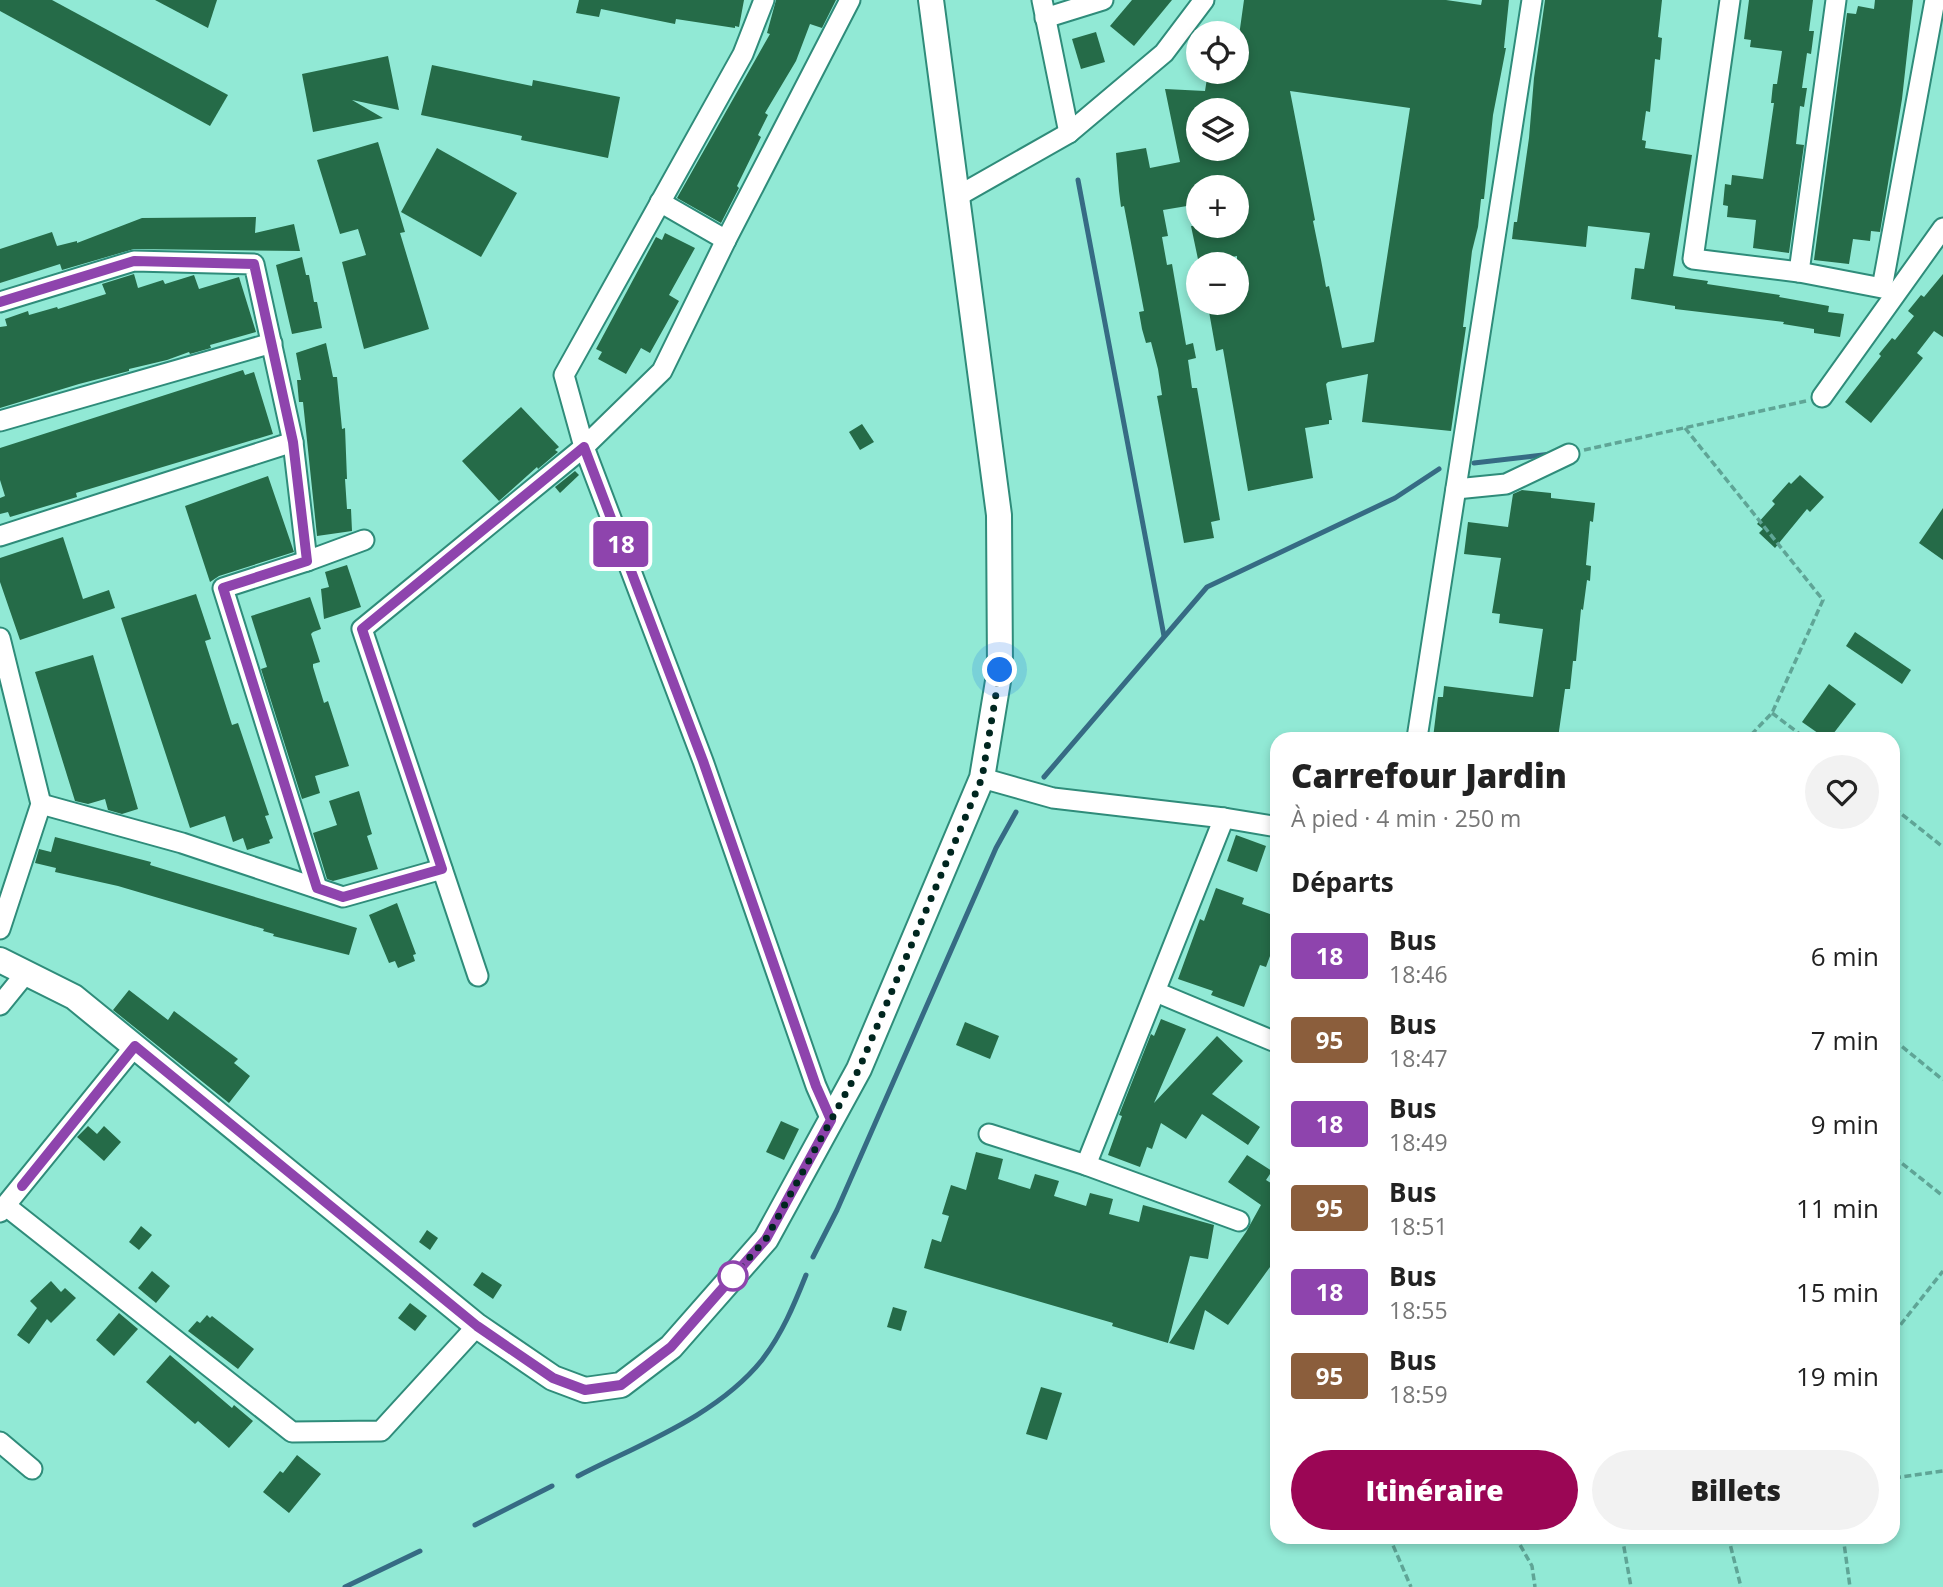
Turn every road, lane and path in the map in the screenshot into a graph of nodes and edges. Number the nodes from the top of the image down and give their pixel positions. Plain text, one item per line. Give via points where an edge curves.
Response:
1 (764, 0) edge
2 (849, 0) edge
3 (931, 0) edge
4 (1103, 0) edge
5 (1204, 0) edge
6 (1532, 0) edge
7 (1730, 0) edge
8 (1836, 0) edge
9 (1935, 0) edge
10 (1044, 9) edge
11 (1069, 133) junction
12 (958, 196) junction
13 (660, 202) junction
14 (1943, 228) edge
15 (726, 240) junction
16 (1799, 272) junction
17 (0, 302) edge
18 (272, 343) junction
19 (1822, 397) joint
20 (0, 421) edge
21 (1685, 428) junction
22 (293, 442) junction
23 (584, 447) junction
24 (1569, 454) joint
25 (1456, 489) junction
26 (0, 536) edge
27 (364, 540) dead end
28 (307, 561) junction
29 (0, 638) edge
30 (1772, 713) junction
31 (1418, 732) edge
32 (1754, 732) edge
33 (1797, 732) edge
34 (982, 778) junction
35 (41, 804) junction
36 (1900, 813) edge
37 (1224, 818) junction
38 (1270, 826) edge
39 (1943, 847) edge
40 (442, 869) junction
41 (317, 888) junction
42 (0, 929) edge
43 (0, 960) edge
44 (26, 973) junction
45 (478, 976) dead end
46 (1156, 992) junction
47 (0, 1005) edge
48 (1270, 1040) edge
49 (1900, 1045) edge
50 (135, 1046) junction
51 (1943, 1080) edge
52 (831, 1120) junction
53 (989, 1134) dead end
54 (1900, 1162) edge
55 (1086, 1165) junction
56 (1943, 1196) edge
57 (3, 1209) edge
58 (1239, 1221) dead end
59 (1943, 1270) edge
60 (1900, 1325) edge
61 (477, 1326) junction
62 (0, 1442) edge
63 (32, 1469) dead end
64 (1943, 1471) edge
65 (1900, 1477) edge
66 (1392, 1544) edge
67 (1520, 1544) edge
68 (1623, 1544) edge
69 (1730, 1544) edge
70 (1844, 1544) edge
71 (1411, 1587) edge
72 (1535, 1587) edge
73 (1631, 1587) edge
74 (1741, 1587) edge
75 (1850, 1587) edge

1 - 13 street via 743,54
2 - 15 street
3 - 12 street
4 - 10 street
5 - 11 street via 1164,53
6 - 25 street
7 - 16 street via 1693,258
8 - 16 street
9 - 16 street via 1882,288
10 - 11 street
11 - 12 street
12 - 34 street via 999,515 1000,670
13 - 15 street
13 - 23 street via 564,375
14 - 19 street
15 - 23 street via 662,370
17 - 18 street via 134,261 254,264
18 - 20 street
18 - 22 street
19 - 21 path
21 - 24 path
21 - 30 path via 1823,600
22 - 26 street
22 - 28 street
23 - 40 street via 362,629
23 - 52 street via 703,761
24 - 25 street via 1506,484
25 - 31 street
27 - 28 street
28 - 41 street via 223,588
29 - 35 street
30 - 32 path
30 - 33 path
34 - 37 street via 1054,798
34 - 52 street via 859,1069
35 - 41 street via 182,843
35 - 42 street
36 - 39 path
37 - 38 street
37 - 46 street
40 - 41 street via 343,897
40 - 45 street
43 - 44 street
44 - 47 street
44 - 50 street via 74,997
46 - 48 street
46 - 55 street
49 - 51 path
50 - 57 street
50 - 61 street
52 - 61 street via 766,1239 671,1347 621,1385 585,1390 553,1378
53 - 55 street
54 - 56 path
55 - 58 street
57 - 61 street via 292,1432 382,1431
59 - 60 path
62 - 63 street
64 - 65 path
66 - 71 path
67 - 72 path via 1532,1566
68 - 73 path
69 - 74 path
70 - 75 path

